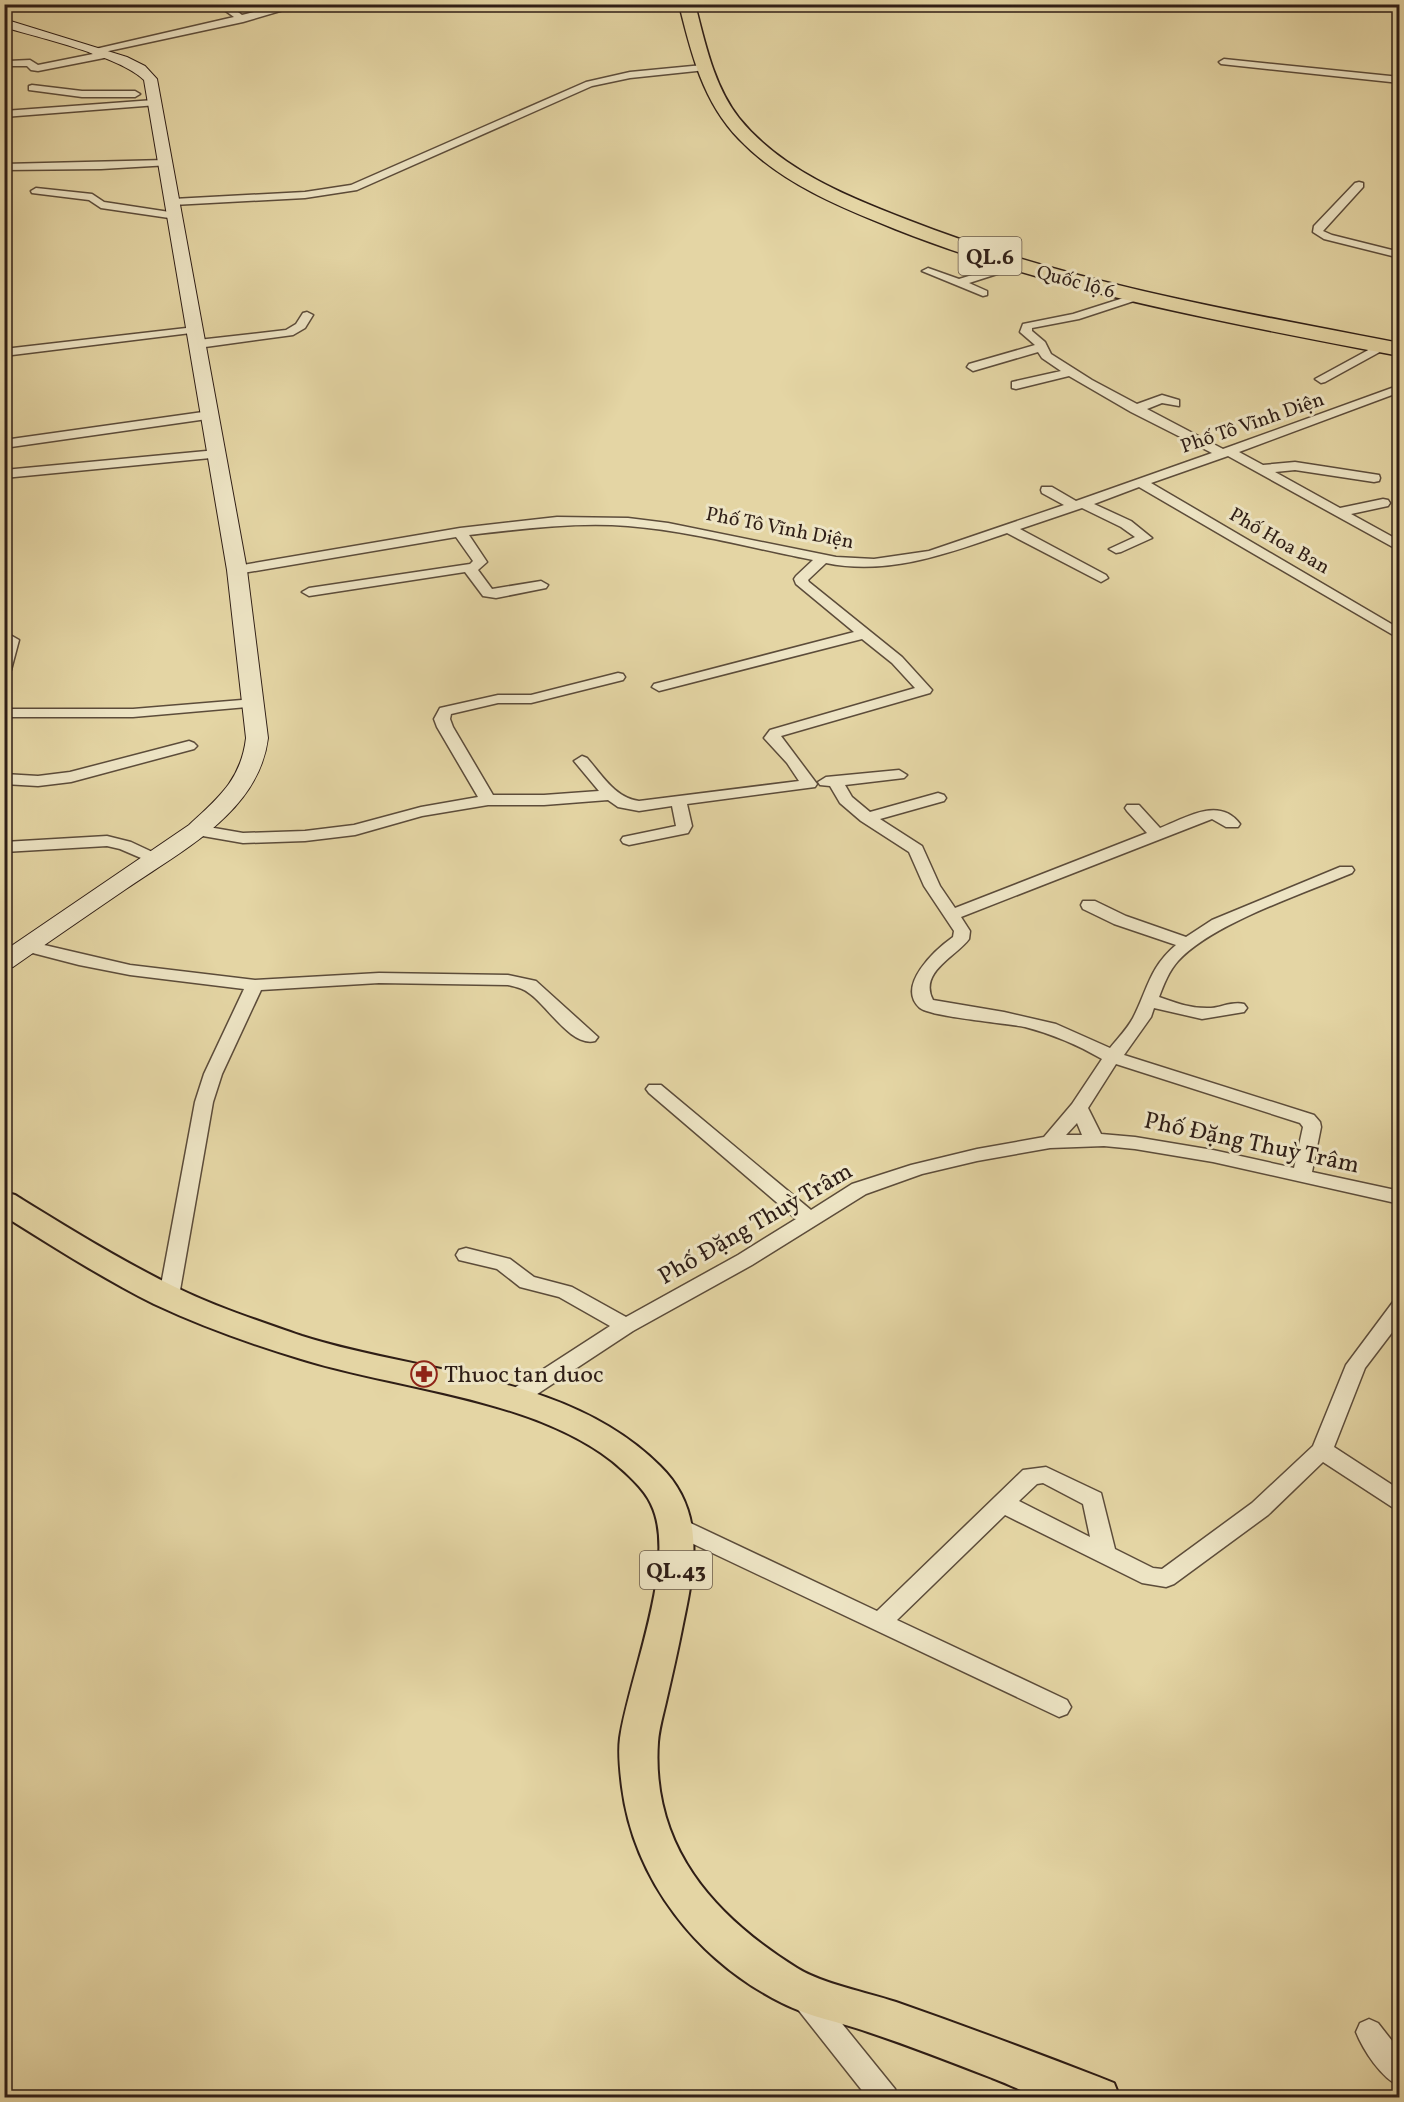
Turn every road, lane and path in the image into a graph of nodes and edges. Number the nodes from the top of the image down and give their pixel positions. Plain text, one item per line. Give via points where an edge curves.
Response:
1 (220, 4) edge
2 (300, 4) edge
3 (687, 4) edge
4 (271, 7) edge
5 (243, 19) junction
6 (4, 23) edge
7 (99, 53) junction
8 (1224, 62) dead end
9 (8, 64) dead end
10 (703, 68) junction
11 (1400, 80) edge
12 (32, 88) dead end
13 (153, 99) junction
14 (4, 114) edge
15 (166, 163) junction
16 (4, 167) edge
17 (1359, 185) dead end
18 (36, 191) dead end
19 (174, 209) junction
20 (1400, 255) edge
21 (1015, 265) junction
22 (928, 271) dead end
23 (959, 283) junction
24 (983, 293) dead end
25 (1136, 297) junction
26 (307, 315) dead end
27 (197, 337) junction
28 (1041, 347) junction
29 (1391, 348) edge
30 (4, 353) edge
31 (973, 367) dead end
32 (1072, 372) junction
33 (1322, 379) dead end
34 (1016, 385) dead end
35 (1400, 388) edge
36 (1175, 403) dead end
37 (1136, 409) junction
38 (210, 415) junction
39 (4, 444) edge
40 (1225, 452) junction
41 (217, 454) junction
42 (1262, 469) junction
43 (4, 474) edge
44 (1374, 478) dead end
45 (1139, 482) junction
46 (1047, 490) dead end
47 (1383, 503) dead end
48 (1079, 505) junction
49 (1337, 513) junction
50 (1009, 529) junction
51 (459, 532) junction
52 (1400, 547) edge
53 (1116, 549) dead end
54 (822, 560) junction
55 (470, 568) junction
56 (237, 570) junction
57 (1101, 578) dead end
58 (541, 585) dead end
59 (309, 592) dead end
60 (865, 634) junction
61 (1400, 635) edge
62 (12, 640) dead end
63 (4, 670) edge
64 (618, 677) dead end
65 (659, 687) dead end
66 (254, 703) junction
67 (4, 712) edge
68 (189, 746) dead end
69 (582, 760) dead end
70 (899, 775) dead end
71 (4, 778) edge
72 (835, 781) junction
73 (809, 784) junction
74 (611, 795) junction
75 (938, 798) dead end
76 (488, 800) junction
77 (679, 802) junction
78 (1133, 808) dead end
79 (867, 818) junction
80 (1232, 824) dead end
81 (197, 830) junction
82 (1158, 835) junction
83 (629, 840) dead end
84 (4, 847) edge
85 (155, 859) junction
86 (1346, 870) dead end
87 (1089, 905) dead end
88 (952, 915) junction
89 (1188, 943) junction
90 (27, 946) junction
91 (4, 962) edge
92 (255, 985) junction
93 (1149, 1000) junction
94 (1238, 1008) dead end
95 (589, 1036) dead end
96 (1112, 1057) junction
97 (655, 1089) dead end
98 (1079, 1108) junction
99 (1094, 1140) junction
100 (1050, 1142) junction
101 (1301, 1177) junction
102 (1400, 1198) edge
103 (4, 1202) edge
104 (809, 1219) junction
105 (466, 1255) dead end
106 (169, 1296) junction
107 (1400, 1307) edge
108 (626, 1326) junction
109 (512, 1400) junction
110 (1322, 1450) junction
111 (1400, 1501) edge
112 (1004, 1504) junction
113 (674, 1525) junction
114 (1105, 1555) junction
115 (879, 1623) junction
116 (1059, 1707) dead end
117 (801, 1992) junction
118 (1369, 2031) dead end
119 (1400, 2073) edge
120 (885, 2097) edge
121 (1099, 2097) edge

1 - 5 street
2 - 4 street
3 - 10 highway, Quốc lộ 6 / QL.6
4 - 5 street
5 - 7 street
6 - 7 street
7 - 9 street via 38,68 30,63
7 - 13 street via 140,69 150,79
8 - 11 street
10 - 19 street via 630,75 589,84 353,188
10 - 21 highway, Quốc lộ 6 / QL.6 via 733,122 746,137 791,170 856,206
12 - 13 street
13 - 14 street
13 - 15 street
15 - 16 street
15 - 19 street
17 - 20 street via 1318,232
18 - 19 street via 92,197 101,205
19 - 27 street
21 - 23 street
21 - 25 highway, Quốc lộ 6 / QL.6
22 - 23 street
23 - 24 street
25 - 28 street via 1076,317 1027,326 1026,332
25 - 29 highway, Quốc lộ 6 / QL.6
26 - 27 street via 301,326 288,333
27 - 30 street
27 - 38 street
28 - 31 street
28 - 32 street via 1046,356
29 - 33 street
32 - 34 street
32 - 37 street
35 - 40 street, Phố Tô Vĩnh Diện
36 - 37 street via 1162,399
37 - 40 street
38 - 39 street
38 - 41 street
40 - 42 street
40 - 45 street, Phố Tô Vĩnh Diện
41 - 43 street
41 - 56 street
42 - 44 street via 1295,466
42 - 49 street
45 - 48 street, Phố Tô Vĩnh Diện
45 - 61 street, Phố Hoa Ban
46 - 48 street
47 - 49 street
48 - 50 street, Phố Tô Vĩnh Diện
48 - 53 street via 1126,524 1145,538
49 - 52 street
50 - 54 street, Phố Tô Vĩnh Diện via 909,559 874,563
50 - 57 street
51 - 54 street, Phố Tô Vĩnh Diện via 557,521 628,522 704,533
51 - 55 street via 480,562
51 - 56 street, Phố Tô Vĩnh Diện
54 - 60 street via 801,579 803,584
55 - 58 street via 488,593
55 - 59 street
56 - 66 street
60 - 65 street
60 - 73 street via 925,690 775,733 772,738
62 - 63 street
64 - 76 street via 531,699 498,699 445,711 445,727
66 - 67 street via 122,713
66 - 81 street via 256,756 249,772 222,807
68 - 71 street via 71,777 38,781
69 - 74 street
70 - 72 street
72 - 73 street
72 - 79 street via 846,800
73 - 77 street
74 - 76 street
74 - 77 street via 624,804 639,806
75 - 79 street
76 - 81 street via 421,812 355,830 305,836 243,838
77 - 83 street via 682,830
78 - 82 street
79 - 88 street via 916,849 932,886
80 - 82 street via 1210,814
81 - 85 street
82 - 88 street
84 - 85 street via 107,841
85 - 90 street
86 - 89 street via 1218,924
87 - 89 street
88 - 96 street via 963,936 929,968 921,988 924,1004 1017,1020 1063,1033
89 - 93 street via 1171,958
90 - 91 street
90 - 92 street via 130,970
92 - 95 street via 379,978 508,980 530,985
92 - 106 street via 225,1045 204,1102
93 - 94 street via 1199,1015
93 - 96 street via 1142,1017
96 - 98 street
96 - 101 street via 1307,1119 1312,1127
97 - 104 street
98 - 99 street
98 - 100 street
99 - 100 street, Phố Đặng Thuỳ Trâm
99 - 101 street, Phố Đặng Thuỳ Trâm via 1179,1149
100 - 104 street, Phố Đặng Thuỳ Trâm via 967,1157 888,1178 859,1189
101 - 102 street, Phố Đặng Thuỳ Trâm
103 - 106 main road, QL.43
104 - 108 street, Phố Đặng Thuỳ Trâm via 745,1260
105 - 108 street via 503,1264 527,1282 565,1292
106 - 109 main road, QL.43 via 216,1317 317,1352
107 - 110 street via 1356,1365
108 - 109 street, Phố Đặng Thuỳ Trâm
109 - 113 main road, QL.43 via 590,1430 638,1462 661,1490
110 - 111 street
110 - 114 street via 1260,1509 1166,1578 1150,1577
112 - 114 street
112 - 114 street via 1031,1476 1038,1474 1089,1494 1095,1503
112 - 115 street
113 - 115 street
113 - 117 main road, QL.43 via 678,1547 676,1574 639,1740 639,1778 646,1821 659,1857 699,1916 730,1946
115 - 116 street
117 - 120 street
117 - 121 main road, QL.43 via 863,2010
118 - 119 street

